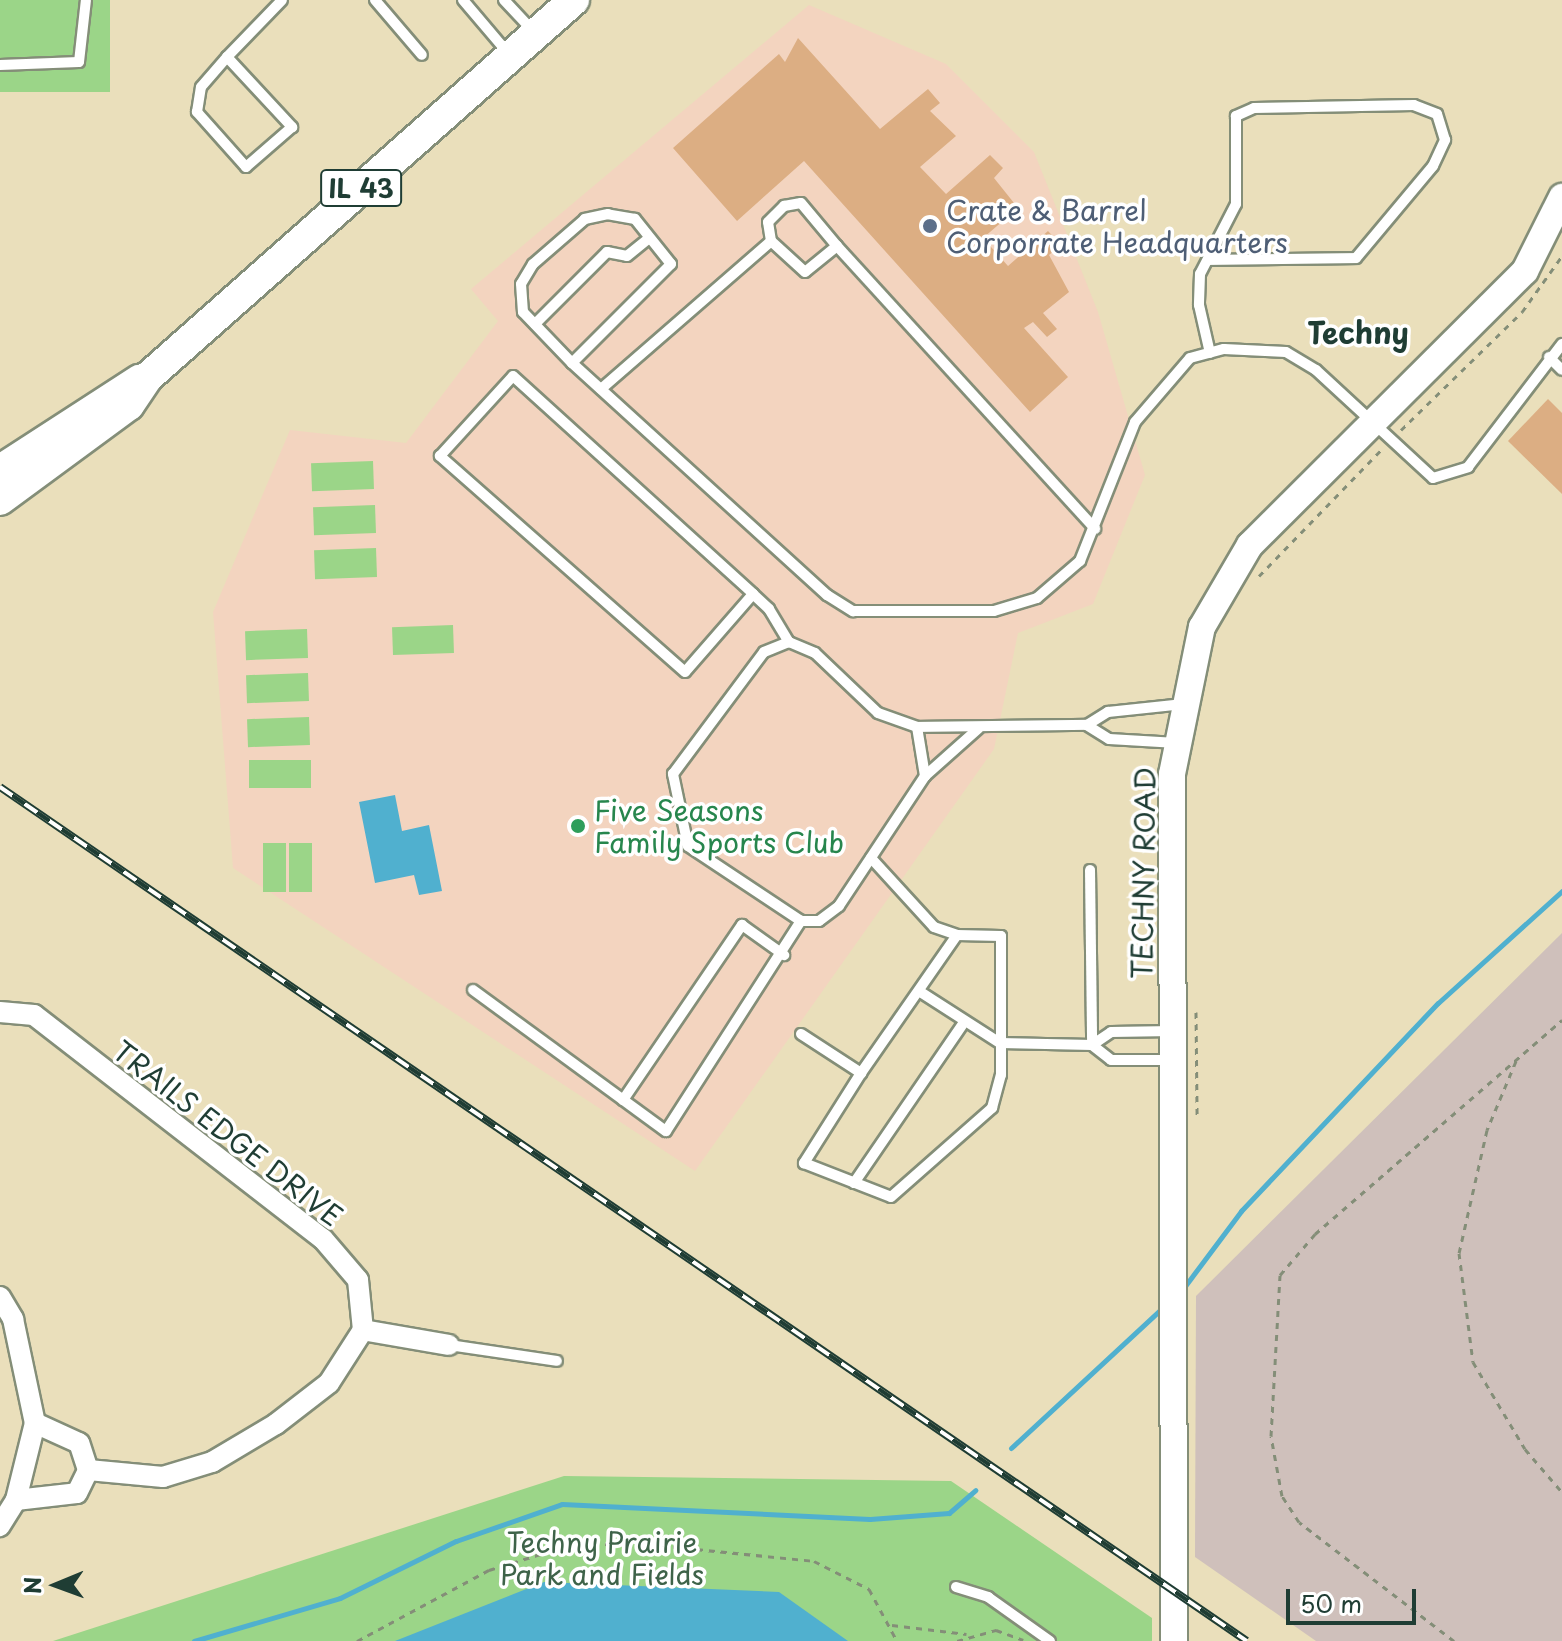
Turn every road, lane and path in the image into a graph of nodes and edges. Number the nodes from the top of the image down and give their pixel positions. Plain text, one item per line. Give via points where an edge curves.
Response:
1 (86, 0) edge
2 (282, 0) edge
3 (375, 0) edge
4 (463, 0) edge
5 (504, 0) edge
6 (574, 0) edge
7 (536, 33) junction
8 (422, 55) dead end
9 (510, 55) junction
10 (227, 57) junction
11 (0, 65) edge
12 (1562, 197) edge
13 (649, 238) junction
14 (771, 241) junction
15 (837, 246) junction
16 (1562, 256) edge
17 (1209, 260) junction
18 (535, 324) junction
19 (1562, 344) edge
20 (1210, 353) junction
21 (1549, 357) junction
22 (572, 363) junction
23 (1562, 370) edge
24 (148, 377) junction
25 (601, 389) junction
26 (1383, 431) junction
27 (0, 470) edge
28 (0, 500) edge
29 (1095, 529) junction
30 (1252, 586) dead end
31 (753, 594) junction
32 (789, 642) junction
33 (1186, 704) junction
34 (1087, 725) junction
35 (917, 727) junction
36 (978, 729) junction
37 (1179, 743) junction
38 (925, 776) junction
39 (871, 858) junction
40 (1090, 870) dead end
41 (801, 921) junction
42 (957, 935) junction
43 (784, 955) junction
44 (473, 990) dead end
45 (922, 993) junction
46 (1196, 999) dead end
47 (8, 1011) edge
48 (1562, 1020) edge
49 (962, 1025) junction
50 (1173, 1031) junction
51 (801, 1034) dead end
52 (1000, 1043) junction
53 (1092, 1045) junction
54 (1173, 1060) junction
55 (1516, 1060) junction
56 (861, 1073) junction
57 (623, 1100) junction
58 (1197, 1116) dead end
59 (854, 1183) junction
60 (0, 1297) edge
61 (363, 1330) junction
62 (449, 1345) joint
63 (557, 1361) dead end
64 (35, 1423) junction
65 (88, 1470) junction
66 (1562, 1492) edge
67 (16, 1500) junction
68 (0, 1526) edge
69 (956, 1587) dead end
70 (892, 1625) junction
71 (966, 1634) junction
72 (357, 1641) edge
73 (897, 1641) edge
74 (957, 1641) edge
75 (1027, 1641) edge
76 (1050, 1641) edge
77 (1174, 1641) edge
78 (1454, 1641) edge

1 - 11 lane via 79,62
2 - 10 lane
3 - 8 lane
4 - 9 lane
5 - 7 lane
6 - 7 main road, IL 43
7 - 9 main road, IL 43
9 - 24 main road, IL 43
10 - 10 lane via 201,87 197,112 246,167 292,127
12 - 26 main road, TECHNY ROAD via 1525,271
13 - 18 lane via 627,256 607,252
13 - 18 lane via 635,219 585,219 521,284 523,312
13 - 22 lane via 671,264
14 - 15 lane via 805,272
14 - 15 lane via 768,222 784,206 801,203
14 - 25 lane
15 - 29 lane
16 - 26 path via 1522,312
17 - 17 lane via 1236,204 1236,116 1254,108 1414,105 1437,114 1445,140 1433,166 1356,258
17 - 20 lane via 1199,305
18 - 22 lane
19 - 21 lane
20 - 26 lane via 1286,352
20 - 29 lane via 1190,358 1166,379 1135,422
21 - 23 lane
21 - 26 lane via 1468,467 1453,477 1416,469
22 - 25 lane
24 - 27 main road, IL 43 via 119,387
24 - 28 main road, IL 43 via 129,405
25 - 29 lane via 800,571 853,611 994,611 1037,598 1080,561
26 - 30 path
26 - 33 main road, TECHNY ROAD via 1250,545 1202,627
31 - 31 lane via 513,376 440,456 685,672
31 - 32 lane
32 - 35 lane via 815,653 878,713
32 - 41 lane via 764,652 673,774 688,846
33 - 34 lane via 1108,712
33 - 37 main road, TECHNY ROAD
34 - 36 lane
34 - 37 lane via 1109,739
35 - 36 lane
35 - 38 lane
36 - 38 lane
37 - 50 main road, TECHNY ROAD via 1172,774
38 - 39 lane
39 - 41 lane via 839,906 819,921
39 - 42 lane via 934,927
40 - 53 lane
41 - 43 lane
42 - 45 lane
42 - 52 lane via 1001,936
43 - 57 lane via 742,925
43 - 57 lane via 666,1131
44 - 57 lane
45 - 49 lane
45 - 56 lane
46 - 58 path
47 - 61 street, TRAILS EDGE DRIVE via 34,1015 323,1239 358,1280
48 - 55 path
49 - 52 lane
49 - 59 lane
50 - 53 lane via 1111,1032
50 - 54 main road, TECHNY ROAD
51 - 56 lane
52 - 53 lane
52 - 59 lane via 992,1108 969,1133 891,1197
53 - 54 lane via 1111,1060
54 - 77 main road, TECHNY ROAD
55 - 66 path via 1487,1130 1459,1253 1473,1362 1525,1449
55 - 78 path via 1315,1234 1280,1275 1271,1436 1282,1496 1299,1522
56 - 59 lane via 804,1163
60 - 64 street via 13,1319
61 - 62 street
61 - 65 street via 329,1383 212,1462 163,1477
62 - 63 lane
64 - 65 street via 79,1443
64 - 67 street
65 - 67 street via 77,1493
67 - 68 street
69 - 76 lane via 988,1597
70 - 71 path
70 - 72 path via 869,1589 814,1561 625,1542 557,1549 489,1570
70 - 73 path
71 - 74 path
71 - 75 path via 996,1630

